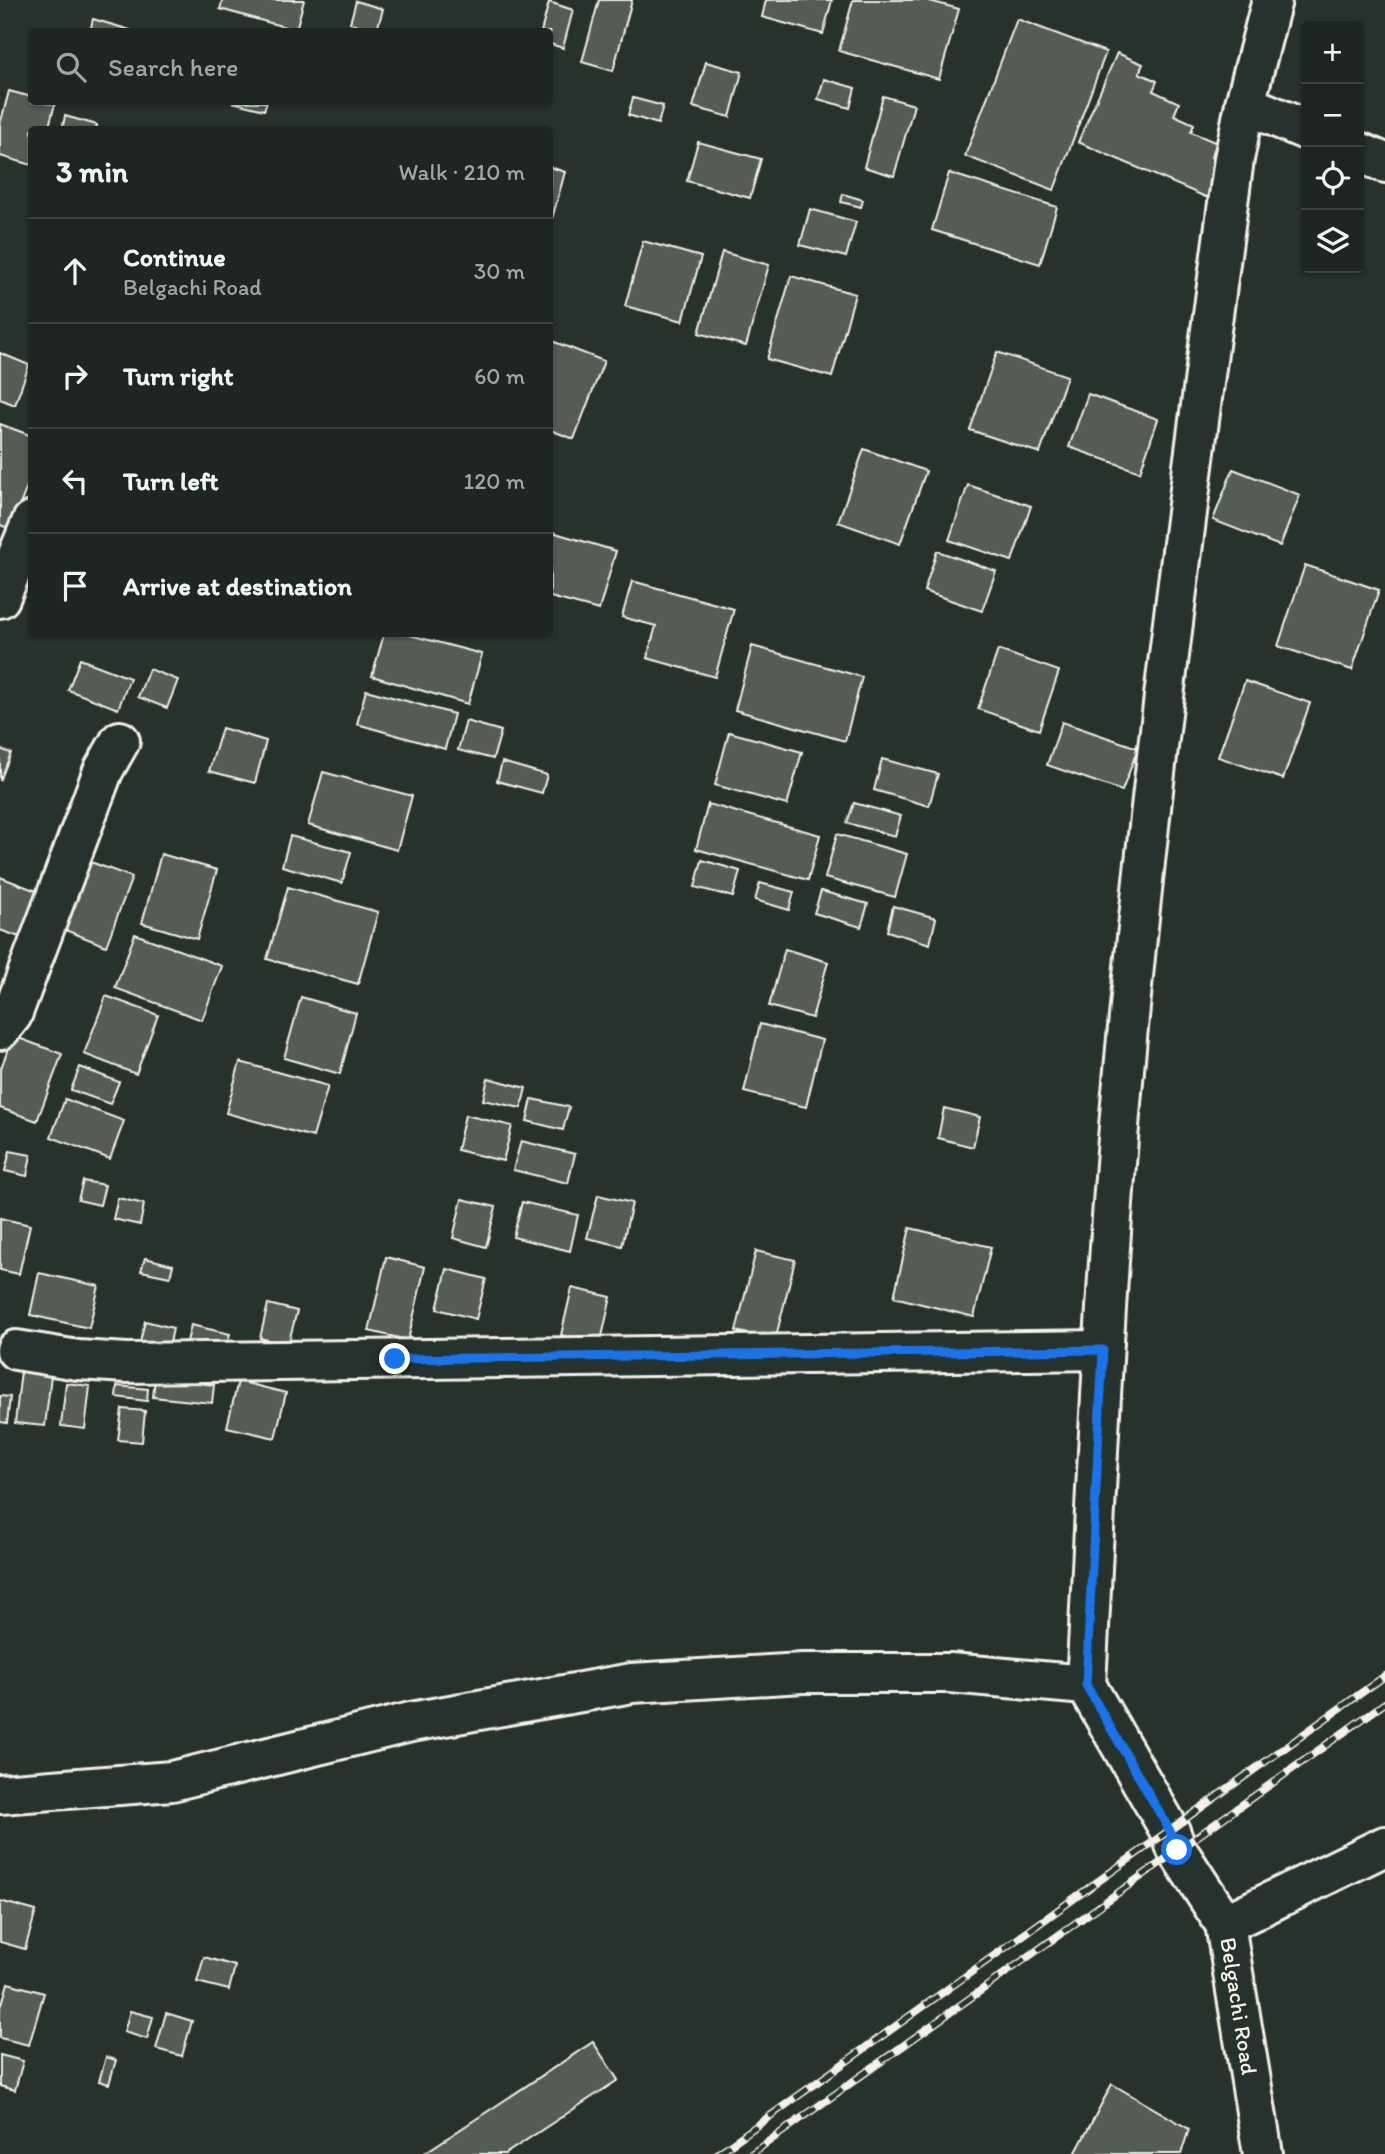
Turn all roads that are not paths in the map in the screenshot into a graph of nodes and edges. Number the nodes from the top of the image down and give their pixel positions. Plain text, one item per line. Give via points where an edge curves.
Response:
1 (1272, 0) edge
2 (1245, 104) junction
3 (1301, 128) edge
4 (1364, 154) edge
5 (1385, 163) edge
6 (28, 530) edge
7 (0, 598) edge
8 (120, 741) dead end
9 (0, 1030) edge
10 (16, 1350) dead end
11 (1103, 1350) junction
12 (1086, 1685) junction
13 (0, 1794) edge
14 (1385, 1846) edge
15 (1225, 1924) junction
16 (1263, 2154) edge

1 - 2 street
2 - 3 street
2 - 11 street via 1176,585 1124,1070
4 - 5 street
6 - 7 street
8 - 9 street via 103,771 12,1014
10 - 11 street via 127,1363
11 - 12 street
12 - 13 street via 950,1673 632,1682 411,1722 173,1781
12 - 15 street, Belgachi Road via 1177,1850
14 - 15 street
15 - 16 street, Belgachi Road

